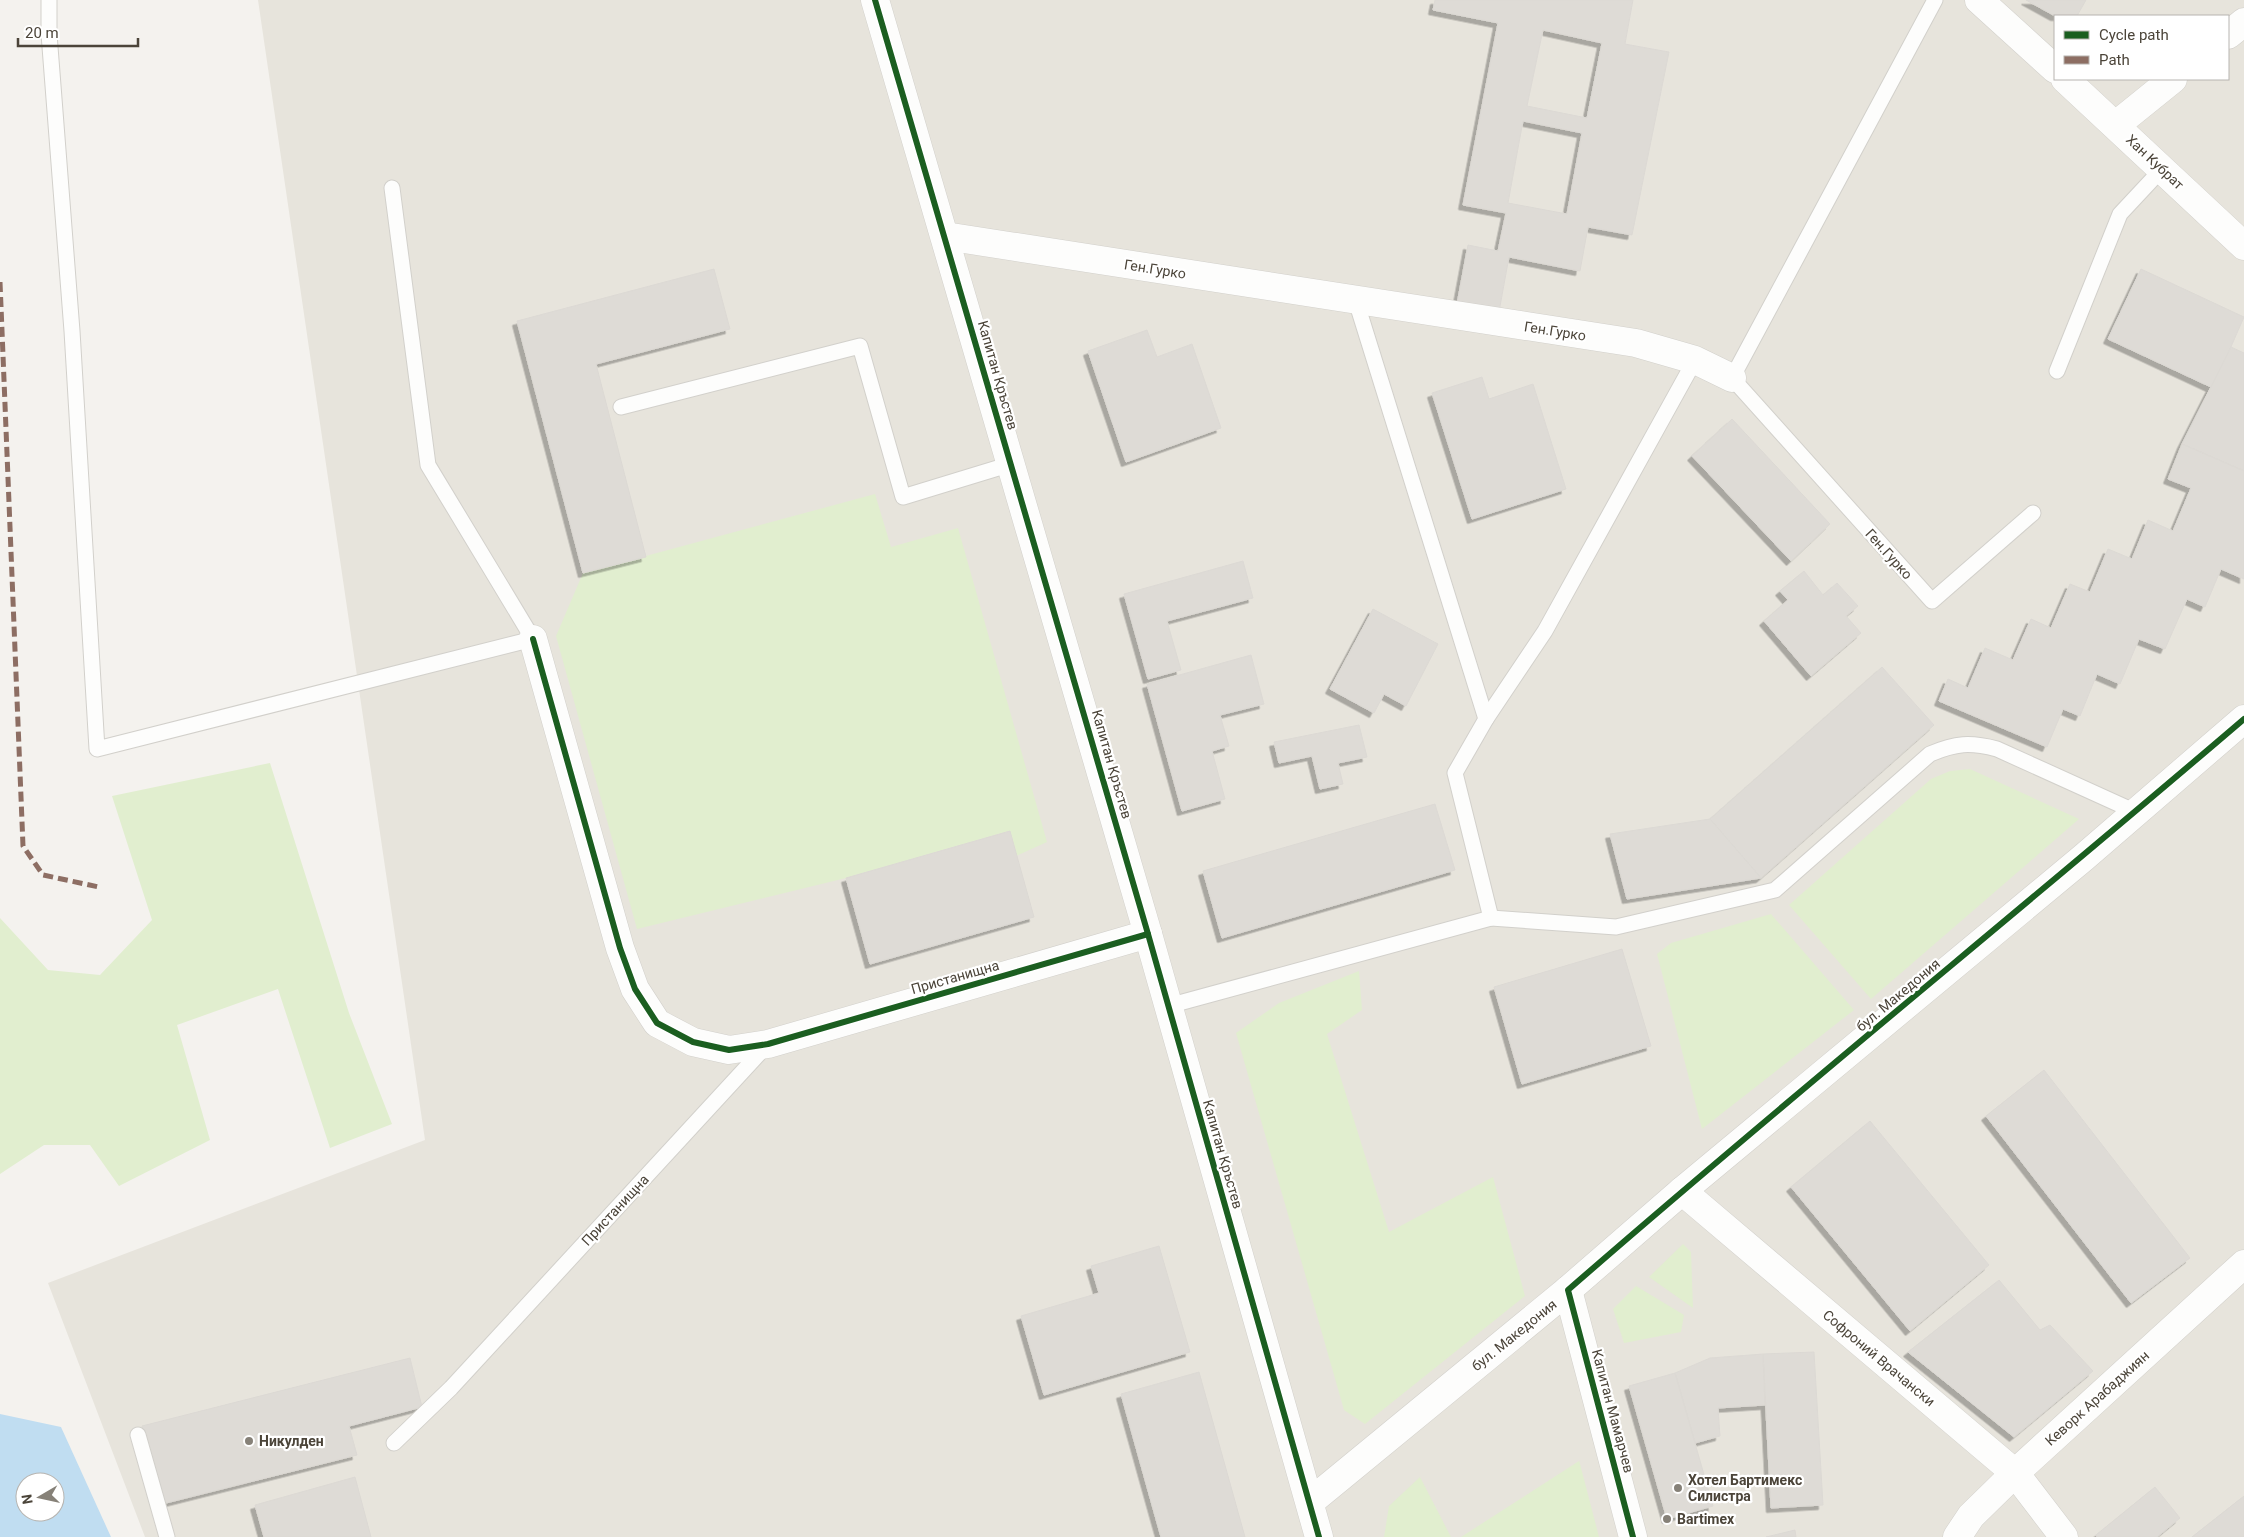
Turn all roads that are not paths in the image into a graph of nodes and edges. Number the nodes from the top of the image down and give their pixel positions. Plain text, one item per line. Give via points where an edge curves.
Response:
1 (49, 0) edge
2 (875, 0) edge
3 (1935, 0) edge
4 (1979, 0) edge
5 (2244, 22) edge
6 (2229, 34) edge
7 (2054, 69) edge
8 (2066, 80) edge
9 (2172, 80) edge
10 (2116, 125) junction
11 (2162, 170) junction
12 (392, 188) dead end
13 (945, 236) junction
14 (2244, 246) edge
15 (1356, 301) junction
16 (1694, 360) junction
17 (2057, 372) dead end
18 (1732, 378) junction
19 (621, 407) dead end
20 (1011, 464) junction
21 (2033, 513) dead end
22 (532, 639) junction
23 (1486, 719) junction
24 (2244, 719) edge
25 (2136, 812) junction
26 (1490, 918) junction
27 (1148, 934) junction
28 (1168, 1006) junction
29 (768, 1044) junction
30 (1682, 1191) junction
31 (2244, 1264) edge
32 (1568, 1290) junction
33 (138, 1435) dead end
34 (394, 1443) dead end
35 (2015, 1473) junction
36 (1310, 1502) junction
37 (167, 1537) edge
38 (1319, 1537) edge
39 (1633, 1537) edge
40 (1957, 1537) edge
41 (2064, 1537) edge

1 - 22 lane via 97,750
2 - 13 street, Капитан Кръстев
3 - 18 lane
4 - 7 street
5 - 6 street
8 - 10 street, Хан Кубрат
9 - 10 street
10 - 11 street, Хан Кубрат
11 - 14 street, Хан Кубрат
11 - 17 lane via 2120,214
12 - 22 lane via 428,465
13 - 15 street, Ген.Гурко
13 - 20 street, Капитан Кръстев
15 - 16 street, Ген.Гурко via 1636,343
15 - 23 lane
16 - 18 street, Ген.Гурко
16 - 23 lane via 1545,632
18 - 21 lane, Ген.Гурко via 1932,601
19 - 20 lane via 860,346 904,497
20 - 27 street, Капитан Кръстев
22 - 29 street via 620,948 635,988 657,1023 693,1042 729,1050
23 - 26 lane via 1456,773
24 - 25 street, бул. Македония
25 - 26 lane via 1997,748 1974,743 1950,745 1930,754 1775,890 1616,928
25 - 30 street, бул. Македония
26 - 28 lane
27 - 28 street, Капитан Кръстев
27 - 29 street, Пристанищна
28 - 36 street, Капитан Кръстев
29 - 34 lane, Пристанищна via 451,1388
30 - 32 street, бул. Македония
30 - 35 street, Софроний Врачански
31 - 35 street, Кеворк Арабаджиян
32 - 36 street, бул. Македония
32 - 39 street, Капитан Мамарчев
33 - 37 lane
35 - 40 street, Кеворк Арабаджиян via 1971,1516
35 - 41 street, Софроний Врачански
36 - 38 street, Капитан Кръстев

